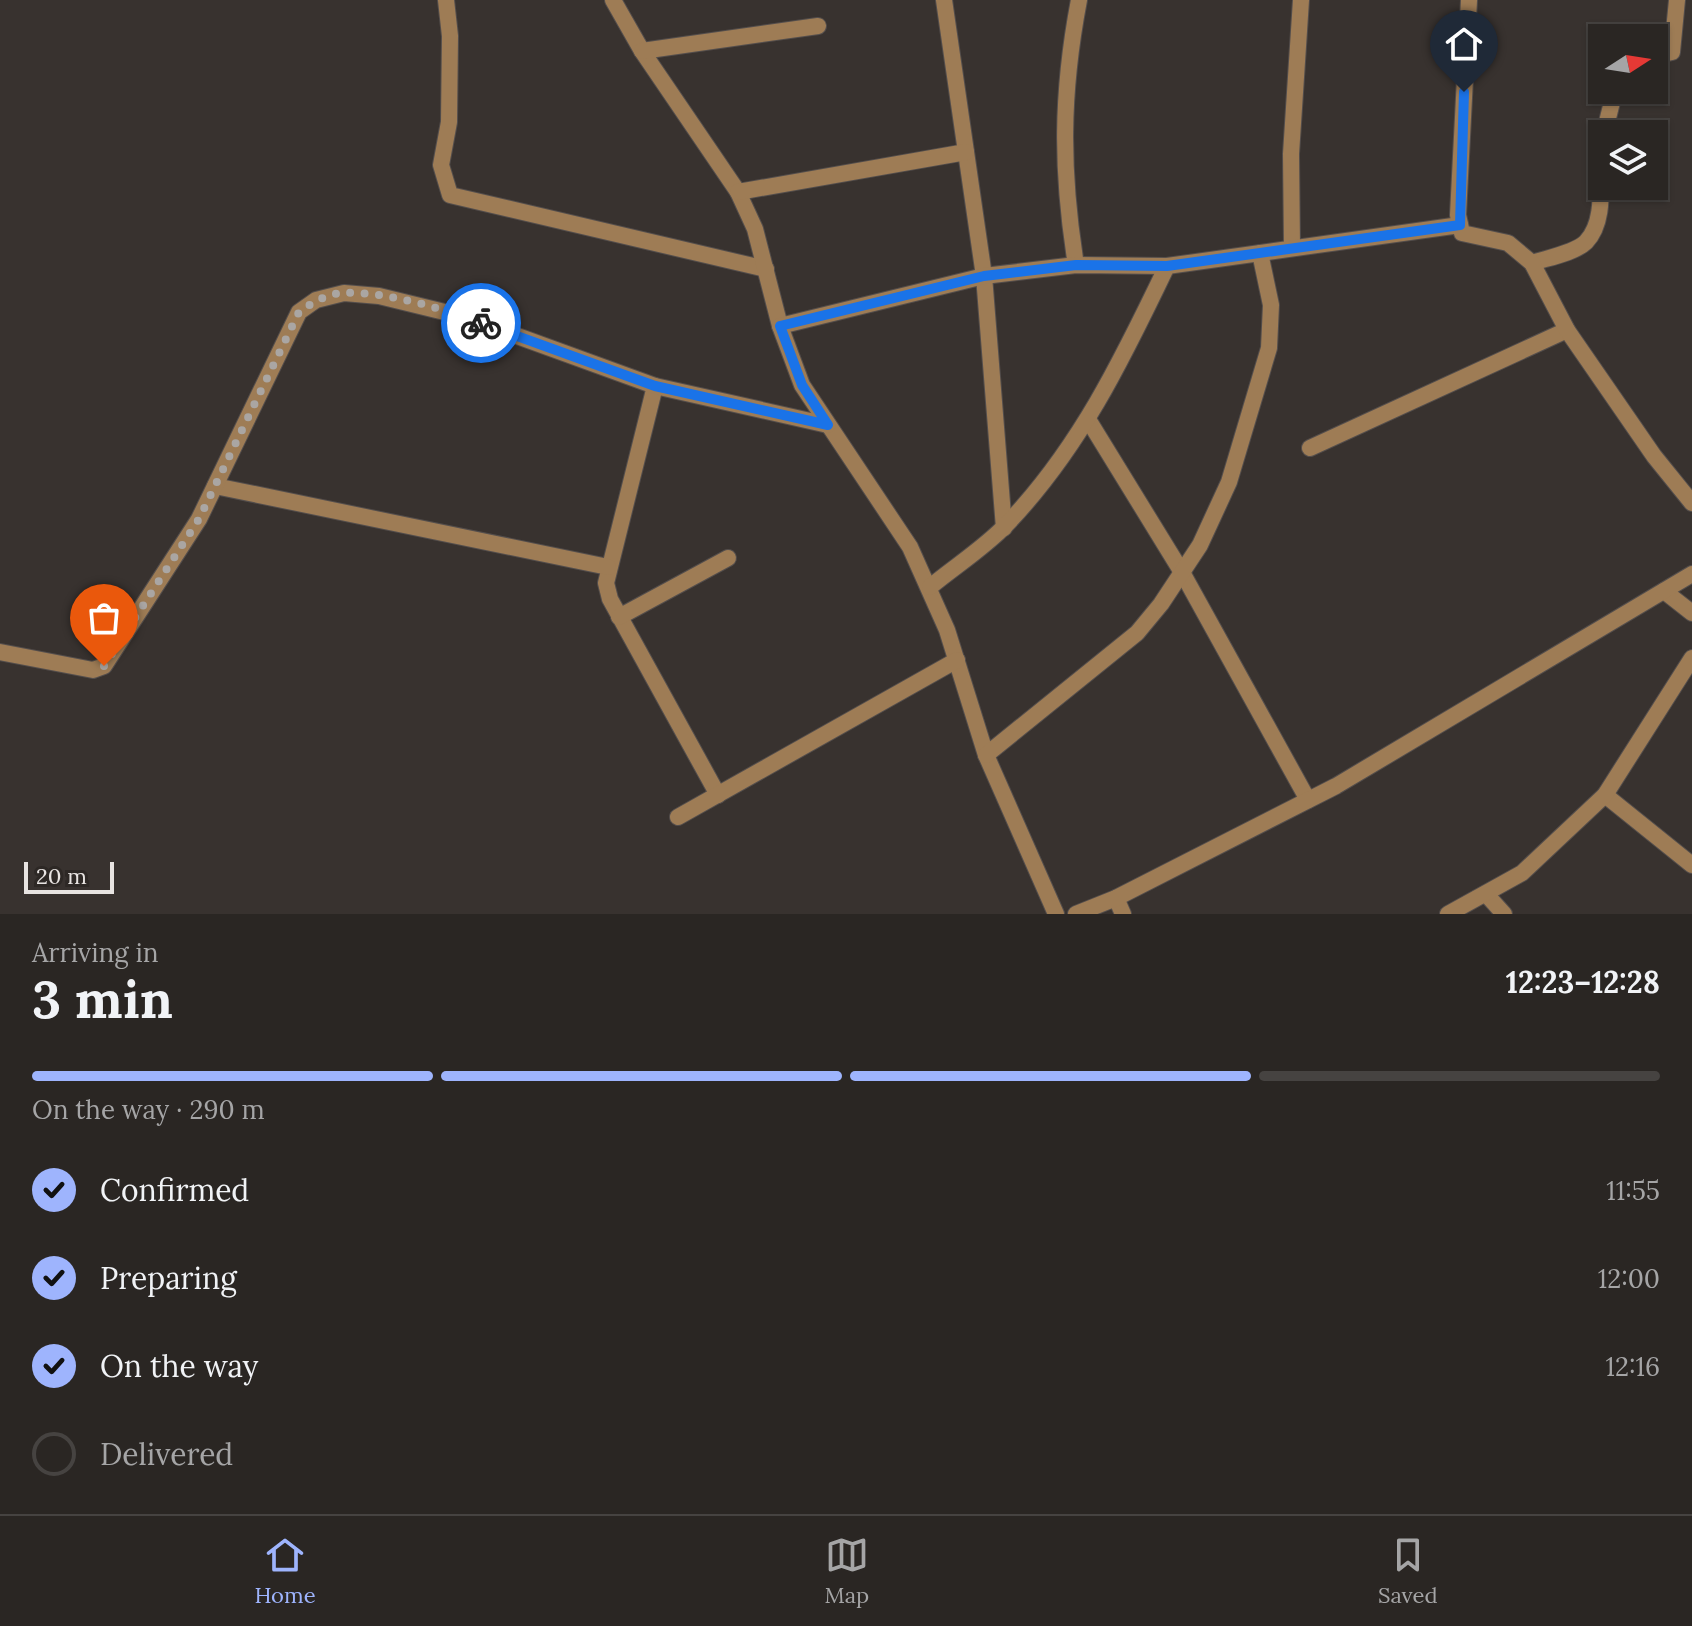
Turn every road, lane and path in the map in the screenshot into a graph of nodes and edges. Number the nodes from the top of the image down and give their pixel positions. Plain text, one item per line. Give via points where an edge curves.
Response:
1 (446, 0) edge
2 (613, 0) edge
3 (944, 0) edge
4 (1079, 0) edge
5 (1301, 0) edge
6 (1469, 0) edge
7 (1677, 0) edge
8 (818, 26) dead end
9 (642, 51) junction
10 (1668, 53) edge
11 (966, 152) junction
12 (738, 192) junction
13 (1599, 200) edge
14 (1460, 225) junction
15 (1292, 248) junction
16 (1260, 253) junction
17 (1532, 263) junction
18 (1076, 265) junction
19 (1167, 266) junction
20 (766, 269) junction
21 (984, 276) junction
22 (780, 326) junction
23 (1567, 330) junction
24 (655, 386) junction
25 (1089, 421) junction
26 (828, 425) junction
27 (1310, 448) dead end
28 (215, 486) junction
29 (1692, 503) edge
30 (1004, 528) junction
31 (728, 558) dead end
32 (608, 567) junction
33 (1183, 574) junction
34 (1692, 574) edge
35 (930, 587) junction
36 (1664, 591) junction
37 (1692, 613) edge
38 (619, 617) junction
39 (0, 652) edge
40 (1692, 658) edge
41 (957, 660) junction
42 (986, 755) junction
43 (718, 795) junction
44 (1605, 795) junction
45 (1308, 800) junction
46 (678, 817) dead end
47 (1692, 865) edge
48 (1486, 894) junction
49 (1119, 906) edge
50 (1056, 914) edge
51 (1076, 914) edge
52 (1448, 914) edge
53 (1504, 914) edge

1 - 20 street via 449,122 441,165 450,195
2 - 9 street
3 - 11 street
4 - 18 street via 1063,131
5 - 15 street via 1291,154
6 - 14 street
7 - 10 street
8 - 9 street
9 - 12 street
11 - 12 street
11 - 21 street
12 - 20 street
13 - 17 street via 1594,230 1584,244
14 - 15 street
14 - 17 street via 1462,233 1508,243
15 - 16 street
16 - 19 street
16 - 33 street via 1271,305 1269,348 1229,482
17 - 23 street
18 - 19 street
18 - 21 street
19 - 25 street
20 - 22 street
21 - 22 street
21 - 30 street
22 - 26 street via 802,385
23 - 27 street
23 - 29 street
24 - 26 street
24 - 28 street via 465,317 344,293 316,300 299,312
24 - 32 street
25 - 30 street
25 - 33 street
26 - 35 street via 890,512
28 - 32 street
28 - 39 street via 104,666 93,670
30 - 35 street
31 - 38 street
32 - 38 street via 606,583
33 - 42 street via 1137,633 1109,659
33 - 45 street
34 - 36 street
35 - 41 street
36 - 37 street
36 - 45 street
38 - 43 street
40 - 44 street
41 - 42 street
41 - 43 street
42 - 50 street
43 - 46 street
44 - 47 street
44 - 48 street via 1522,873
45 - 49 street
48 - 52 street
48 - 53 street
49 - 51 street

